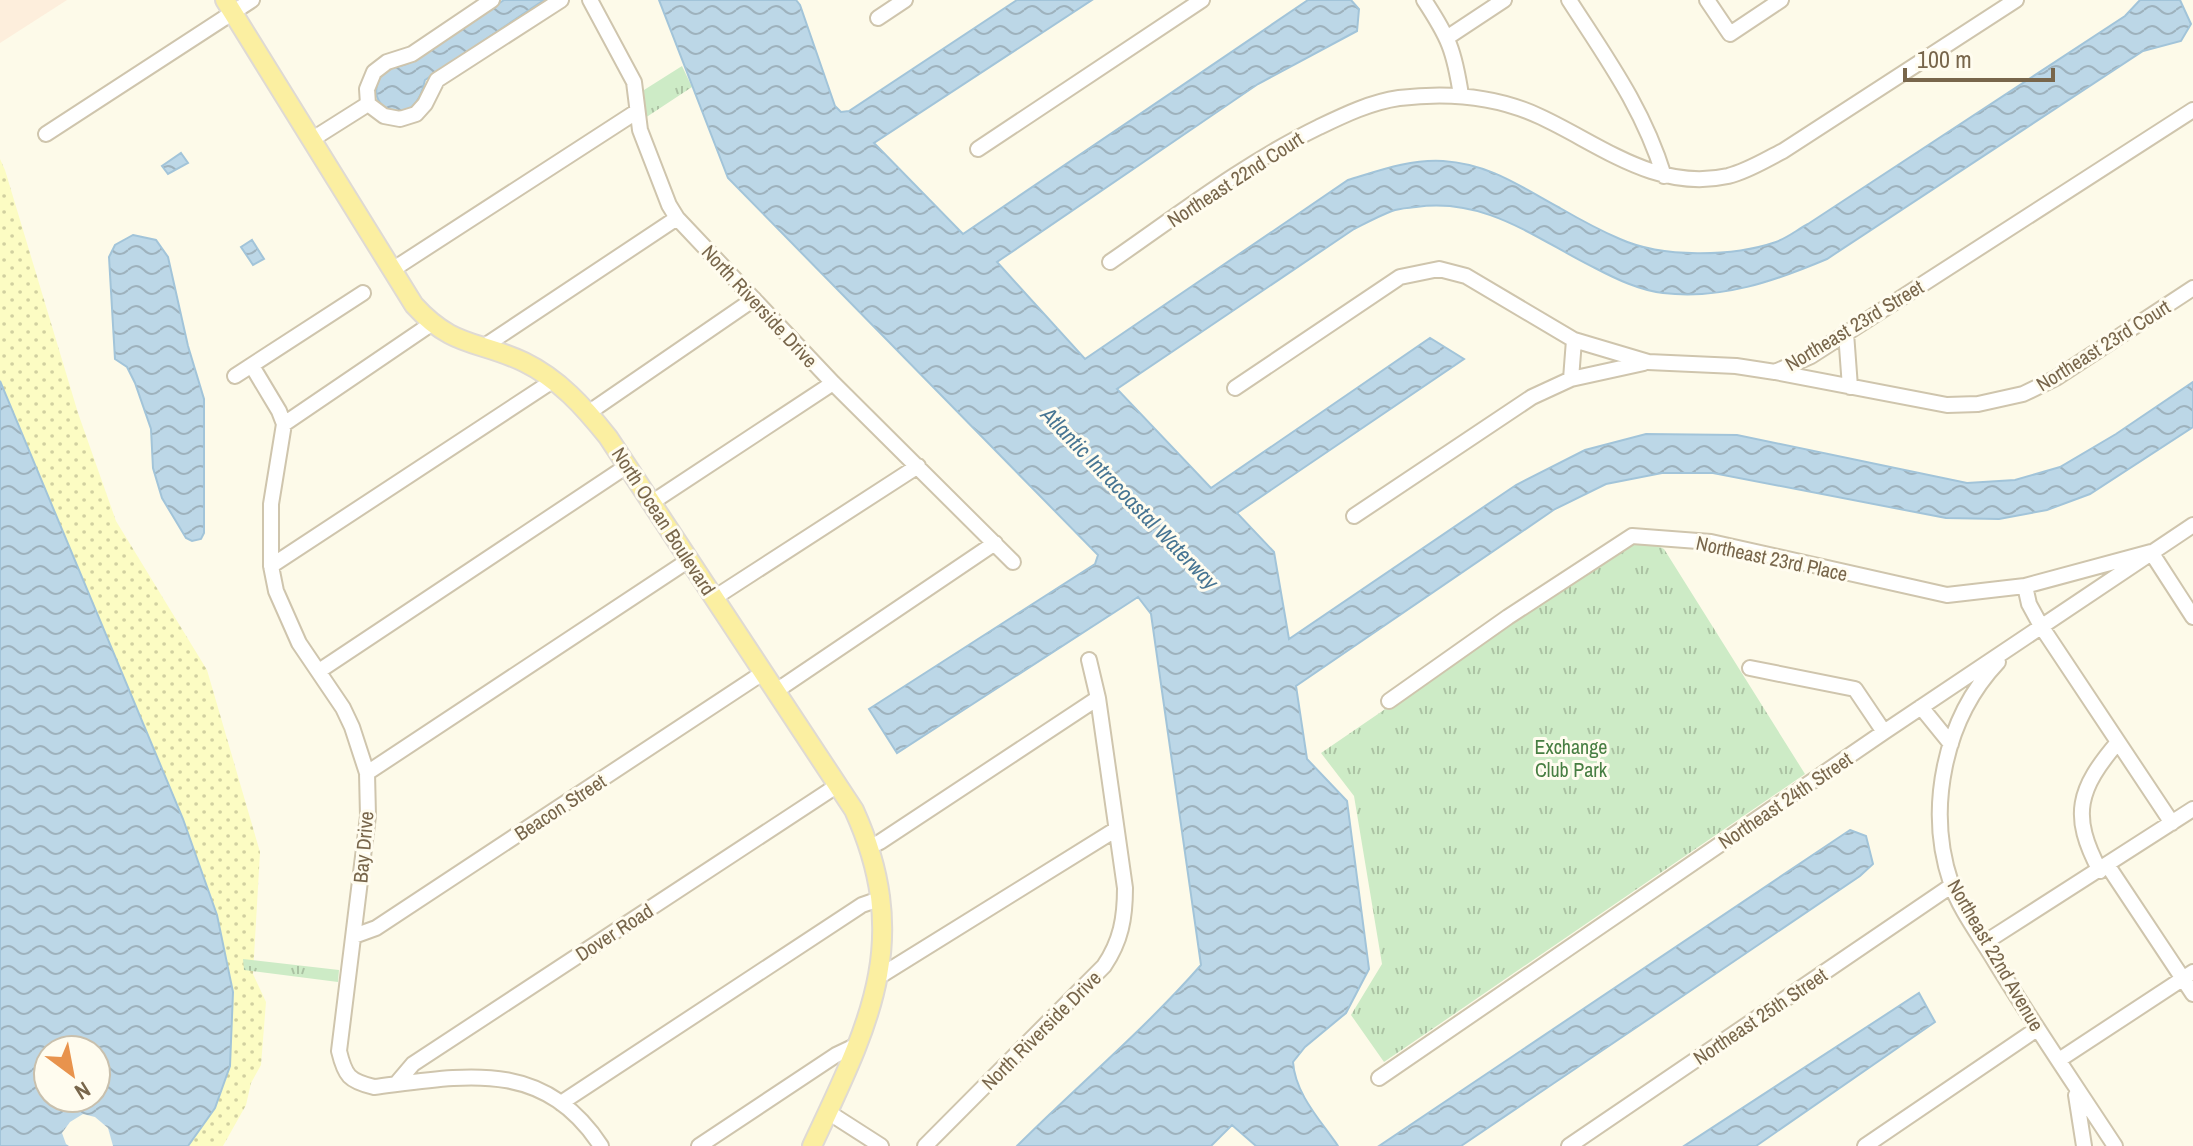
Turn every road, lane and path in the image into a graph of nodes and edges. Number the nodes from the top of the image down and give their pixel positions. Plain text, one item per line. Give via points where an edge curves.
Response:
1 (252, 0) edge
2 (492, 0) edge
3 (561, 0) edge
4 (590, 0) edge
5 (905, 0) edge
6 (1202, 0) edge
7 (1424, 0) edge
8 (1504, 0) edge
9 (1569, 0) edge
10 (1707, 0) edge
11 (1781, 0) edge
12 (2016, 0) edge
13 (229, 7) edge
14 (878, 18) dead end
15 (1448, 37) junction
16 (1461, 95) junction
17 (368, 104) junction
18 (2193, 110) edge
19 (636, 112) junction
20 (46, 134) dead end
21 (311, 140) junction
22 (978, 149) dead end
23 (1664, 176) junction
24 (677, 218) junction
25 (1110, 262) dead end
26 (392, 270) junction
27 (2193, 288) edge
28 (363, 293) dead end
29 (754, 299) junction
30 (431, 324) junction
31 (1846, 333) junction
32 (1574, 340) junction
33 (483, 347) junction
34 (1648, 362) junction
35 (252, 366) junction
36 (1775, 372) junction
37 (235, 376) dead end
38 (1571, 379) junction
39 (554, 380) junction
40 (833, 383) junction
41 (1850, 387) junction
42 (1235, 388) dead end
43 (588, 413) junction
44 (284, 424) junction
45 (627, 466) junction
46 (918, 466) junction
47 (651, 503) junction
48 (1354, 516) dead end
49 (2193, 525) edge
50 (995, 543) junction
51 (2151, 552) junction
52 (689, 560) junction
53 (1013, 562) dead end
54 (271, 566) junction
55 (2025, 586) junction
56 (714, 598) junction
57 (2193, 617) edge
58 (2041, 626) junction
59 (2021, 639) junction
60 (1089, 660) dead end
61 (1750, 668) dead end
62 (319, 671) junction
63 (764, 672) junction
64 (776, 691) junction
65 (1098, 698) junction
66 (1389, 701) dead end
67 (1921, 707) junction
68 (1884, 732) junction
69 (2118, 742) junction
70 (1951, 744) junction
71 (367, 773) junction
72 (838, 785) junction
73 (2193, 809) edge
74 (2172, 823) junction
75 (1115, 830) junction
76 (869, 847) junction
77 (2104, 868) junction
78 (1951, 886) junction
79 (882, 898) junction
80 (354, 936) junction
81 (1984, 943) junction
82 (2188, 975) edge
83 (880, 976) junction
84 (2193, 994) edge
85 (2037, 1029) junction
86 (857, 1045) junction
87 (2059, 1060) junction
88 (1379, 1078) dead end
89 (396, 1084) junction
90 (2073, 1085) junction
91 (561, 1103) junction
92 (828, 1112) junction
93 (601, 1146) edge
94 (699, 1146) edge
95 (812, 1146) edge
96 (881, 1146) edge
97 (925, 1146) edge
98 (1569, 1146) edge
99 (1865, 1146) edge
100 (2084, 1146) edge
101 (2115, 1146) edge

1 - 13 street
2 - 17 street via 412,54 374,72
3 - 17 street via 437,80 416,114 384,116
4 - 19 street, North Riverside Drive via 634,82
5 - 14 street
6 - 22 street
7 - 15 street
8 - 15 street
9 - 23 street via 1640,111
10 - 11 street via 1730,34
12 - 23 street, Northeast 22nd Court via 1752,168 1727,176
13 - 20 street
13 - 21 main road, North Ocean Boulevard
15 - 16 street
16 - 23 street, Northeast 22nd Court via 1540,116
16 - 25 street, Northeast 22nd Court via 1397,98 1353,110 1279,147
17 - 21 street
18 - 31 street, Northeast 23rd Street
19 - 24 street, North Riverside Drive
19 - 26 street
21 - 26 main road, North Ocean Boulevard
24 - 29 street, North Riverside Drive
24 - 33 street
26 - 30 main road, North Ocean Boulevard
27 - 41 street, Northeast 23rd Court via 2023,394 1947,405
28 - 35 street
29 - 40 street, North Riverside Drive
29 - 43 street
30 - 33 main road, North Ocean Boulevard
30 - 44 street
31 - 36 street, Northeast 23rd Street
31 - 41 street
32 - 34 street, Northeast 23rd Street
32 - 38 street
32 - 42 street, Northeast 23rd Street via 1466,276 1421,271 1375,292
33 - 39 main road, North Ocean Boulevard
34 - 36 street, Northeast 23rd Street
34 - 38 street
35 - 37 street
35 - 44 street
36 - 41 street, Northeast 23rd Court
38 - 48 street via 1508,412
39 - 43 main road, North Ocean Boulevard
39 - 54 street
40 - 46 street, North Riverside Drive
40 - 47 street
43 - 45 main road, North Ocean Boulevard
44 - 54 street, Bay Drive via 271,504
45 - 47 main road, North Ocean Boulevard
45 - 62 street
46 - 50 street, North Riverside Drive
46 - 56 street
47 - 52 main road, North Ocean Boulevard
49 - 51 street, Northeast 24th Street
50 - 53 street, North Riverside Drive
50 - 64 street
51 - 55 street, Northeast 23rd Place
51 - 57 street
51 - 58 street, Northeast 24th Street
52 - 56 main road, North Ocean Boulevard
52 - 71 street
54 - 62 street, Bay Drive via 287,620
55 - 58 street
55 - 66 street, Northeast 23rd Place via 1947,595 1711,542 1632,536
56 - 63 main road, North Ocean Boulevard
58 - 59 street, Northeast 24th Street
58 - 69 street
59 - 67 street, Northeast 24th Street
59 - 70 street, Northeast 22nd Avenue via 1973,695
60 - 65 street, North Riverside Drive
61 - 68 street via 1855,689
62 - 71 street, Bay Drive via 352,727
63 - 64 main road, North Ocean Boulevard
63 - 80 street, Beacon Street via 376,928
64 - 72 main road, North Ocean Boulevard
65 - 75 street, North Riverside Drive
65 - 76 street
67 - 68 street, Northeast 24th Street
67 - 70 street
68 - 88 street, Northeast 24th Street
69 - 74 street
69 - 77 street via 2096,767 2084,792 2081,827
70 - 78 street, Northeast 22nd Avenue via 1941,786 1940,824
71 - 80 street, Bay Drive via 368,816
72 - 76 main road, North Ocean Boulevard
72 - 89 street, Dover Road via 413,1064
73 - 74 street
74 - 77 street
75 - 83 street
75 - 97 street, North Riverside Drive via 1125,914 1114,951
76 - 79 main road, North Ocean Boulevard
77 - 81 street
77 - 82 street
78 - 81 street, Northeast 22nd Avenue
78 - 98 street, Northeast 25th Street
79 - 83 main road, North Ocean Boulevard
79 - 91 street via 862,905
80 - 89 street, Bay Drive via 339,1051 344,1072 374,1087
81 - 85 street, Northeast 22nd Avenue
82 - 84 street
82 - 87 street
83 - 86 main road, North Ocean Boulevard
85 - 87 street, Northeast 22nd Avenue
85 - 99 street
86 - 92 main road, North Ocean Boulevard
86 - 94 street
87 - 90 street, Northeast 22nd Avenue
89 - 91 street, Bay Drive via 480,1075 511,1080
90 - 100 street
90 - 101 street, Northeast 22nd Avenue
91 - 93 street, Bay Drive
92 - 95 main road, North Ocean Boulevard
92 - 96 street

